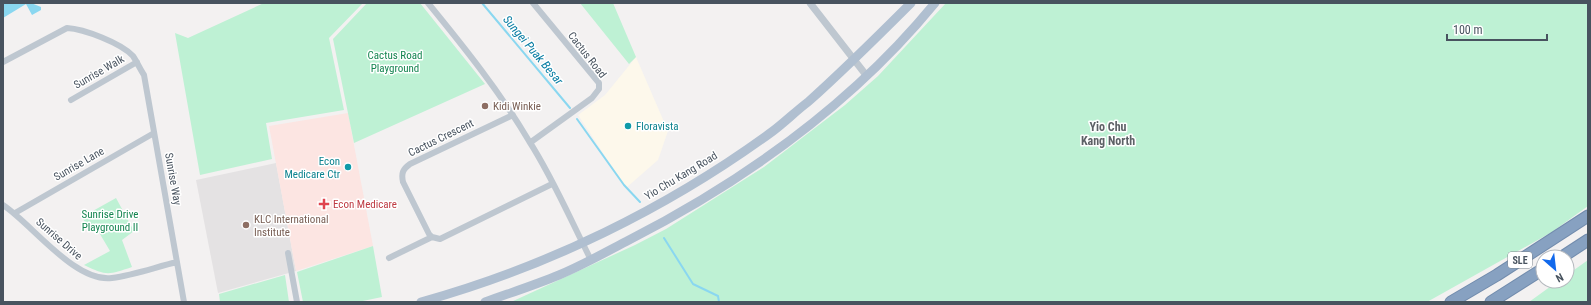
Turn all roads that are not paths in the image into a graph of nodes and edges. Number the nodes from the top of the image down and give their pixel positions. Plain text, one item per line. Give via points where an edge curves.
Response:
1 (428, 3) edge
2 (533, 3) edge
3 (810, 3) edge
4 (910, 3) edge
5 (935, 3) edge
6 (854, 61) junction
7 (3, 62) edge
8 (136, 62) junction
9 (866, 75) junction
10 (71, 100) dead end
11 (513, 115) junction
12 (154, 133) junction
13 (531, 142) junction
14 (552, 184) junction
15 (3, 205) edge
16 (15, 213) junction
17 (1588, 216) edge
18 (432, 237) junction
19 (1588, 240) edge
20 (582, 244) junction
21 (1574, 249) edge
22 (288, 252) dead end
23 (389, 258) dead end
24 (591, 260) junction
25 (177, 262) junction
26 (1535, 274) edge
27 (184, 302) edge
28 (297, 302) edge
29 (421, 302) edge
30 (485, 302) edge
31 (1451, 302) edge
32 (1491, 302) edge

1 - 11 street via 465,48
2 - 13 street, Cactus Road via 599,84 599,89 592,98
3 - 6 street
4 - 6 main road, Yio Chu Kang Road
5 - 9 main road
6 - 9 street
6 - 20 main road, Yio Chu Kang Road via 774,130 703,179
7 - 8 street via 67,28 98,36 128,52
8 - 10 street, Sunrise Walk
8 - 12 street, Sunrise Way via 144,75
9 - 24 main road via 785,144 727,184 649,230
11 - 13 street
11 - 18 street, Cactus Crescent via 405,168 402,173 403,182
12 - 16 street, Sunrise Lane
12 - 25 street, Sunrise Way
13 - 14 street
14 - 18 street via 440,239
14 - 20 street
15 - 16 street, Sunrise Drive
16 - 25 street, Sunrise Drive via 47,244 81,271 100,277 111,278
17 - 31 highway, SLE
18 - 23 street
19 - 21 highway
20 - 24 street
20 - 29 main road, Yio Chu Kang Road via 457,292
22 - 28 street
24 - 30 main road via 559,275
25 - 27 street, Sunrise Way
26 - 32 highway, SLE

